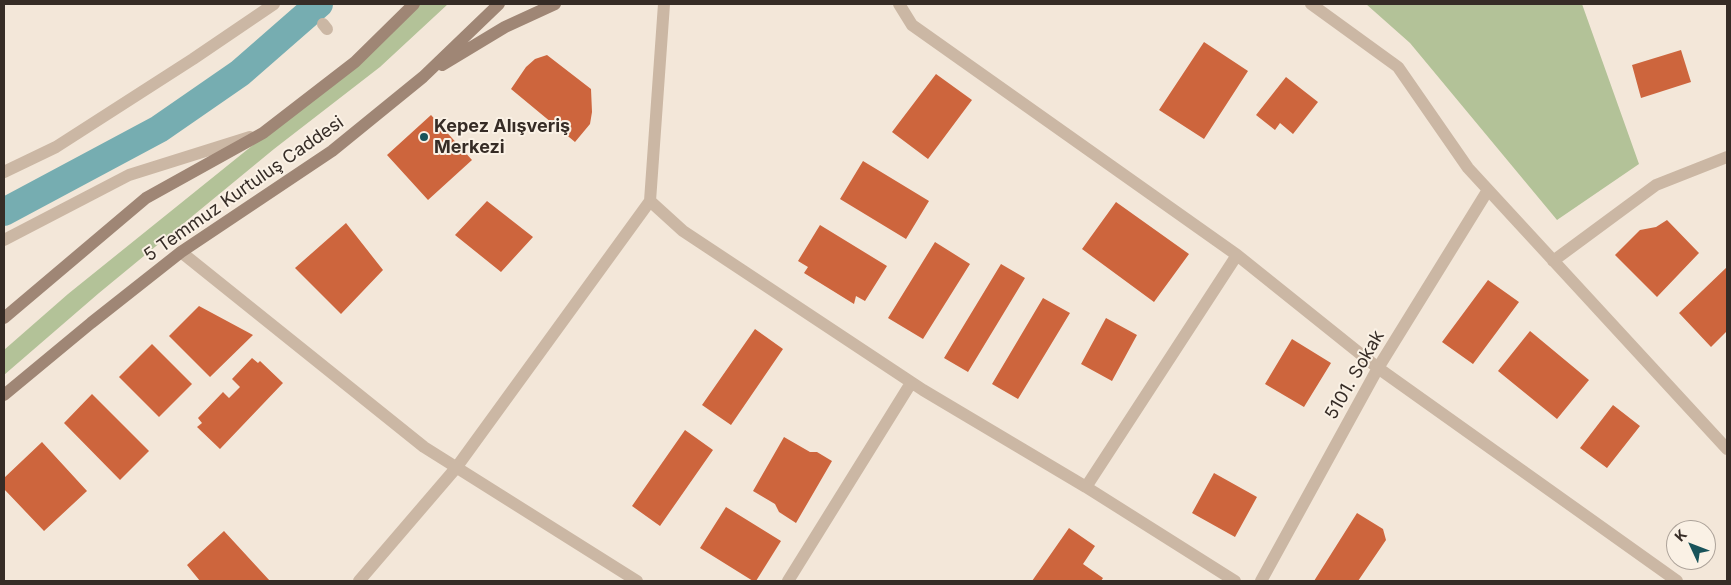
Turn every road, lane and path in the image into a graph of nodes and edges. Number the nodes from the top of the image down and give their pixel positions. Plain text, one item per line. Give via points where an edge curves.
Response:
1 (274, 4) edge
2 (414, 4) edge
3 (499, 4) edge
4 (556, 4) edge
5 (664, 4) edge
6 (899, 4) edge
7 (1311, 4) edge
8 (423, 77) junction
9 (263, 133) junction
10 (1727, 157) edge
11 (4, 172) edge
12 (1488, 190) junction
13 (650, 201) junction
14 (4, 240) edge
15 (182, 252) junction
16 (1237, 255) junction
17 (1553, 261) junction
18 (4, 318) edge
19 (1378, 368) junction
20 (911, 383) junction
21 (4, 395) edge
22 (1727, 449) edge
23 (456, 468) junction
24 (1086, 487) junction
25 (359, 581) edge
26 (637, 581) edge
27 (788, 581) edge
28 (1235, 581) edge
29 (1261, 581) edge
30 (1677, 581) edge

1 - 11 street via 56,147
2 - 9 main road, 5 Temmuz Kurtuluş Caddesi via 355,62
3 - 8 main road, 5 Temmuz Kurtuluş Caddesi
4 - 8 main road via 505,27
5 - 13 street
6 - 16 street via 912,25
7 - 12 street via 1398,67 1468,168
8 - 15 main road, 5 Temmuz Kurtuluş Caddesi via 332,151
9 - 14 street via 129,175
9 - 18 main road, 5 Temmuz Kurtuluş Caddesi via 146,198
10 - 17 street via 1656,185
12 - 17 street
12 - 19 street, 5101. Sokak
13 - 20 street via 683,231
13 - 23 street
15 - 21 main road, 5 Temmuz Kurtuluş Caddesi
15 - 23 street via 424,447
16 - 19 street
16 - 24 street
17 - 22 street
19 - 29 street, 5101. Sokak
19 - 30 street
20 - 24 street
20 - 27 street
23 - 25 street
23 - 26 street
24 - 28 street

